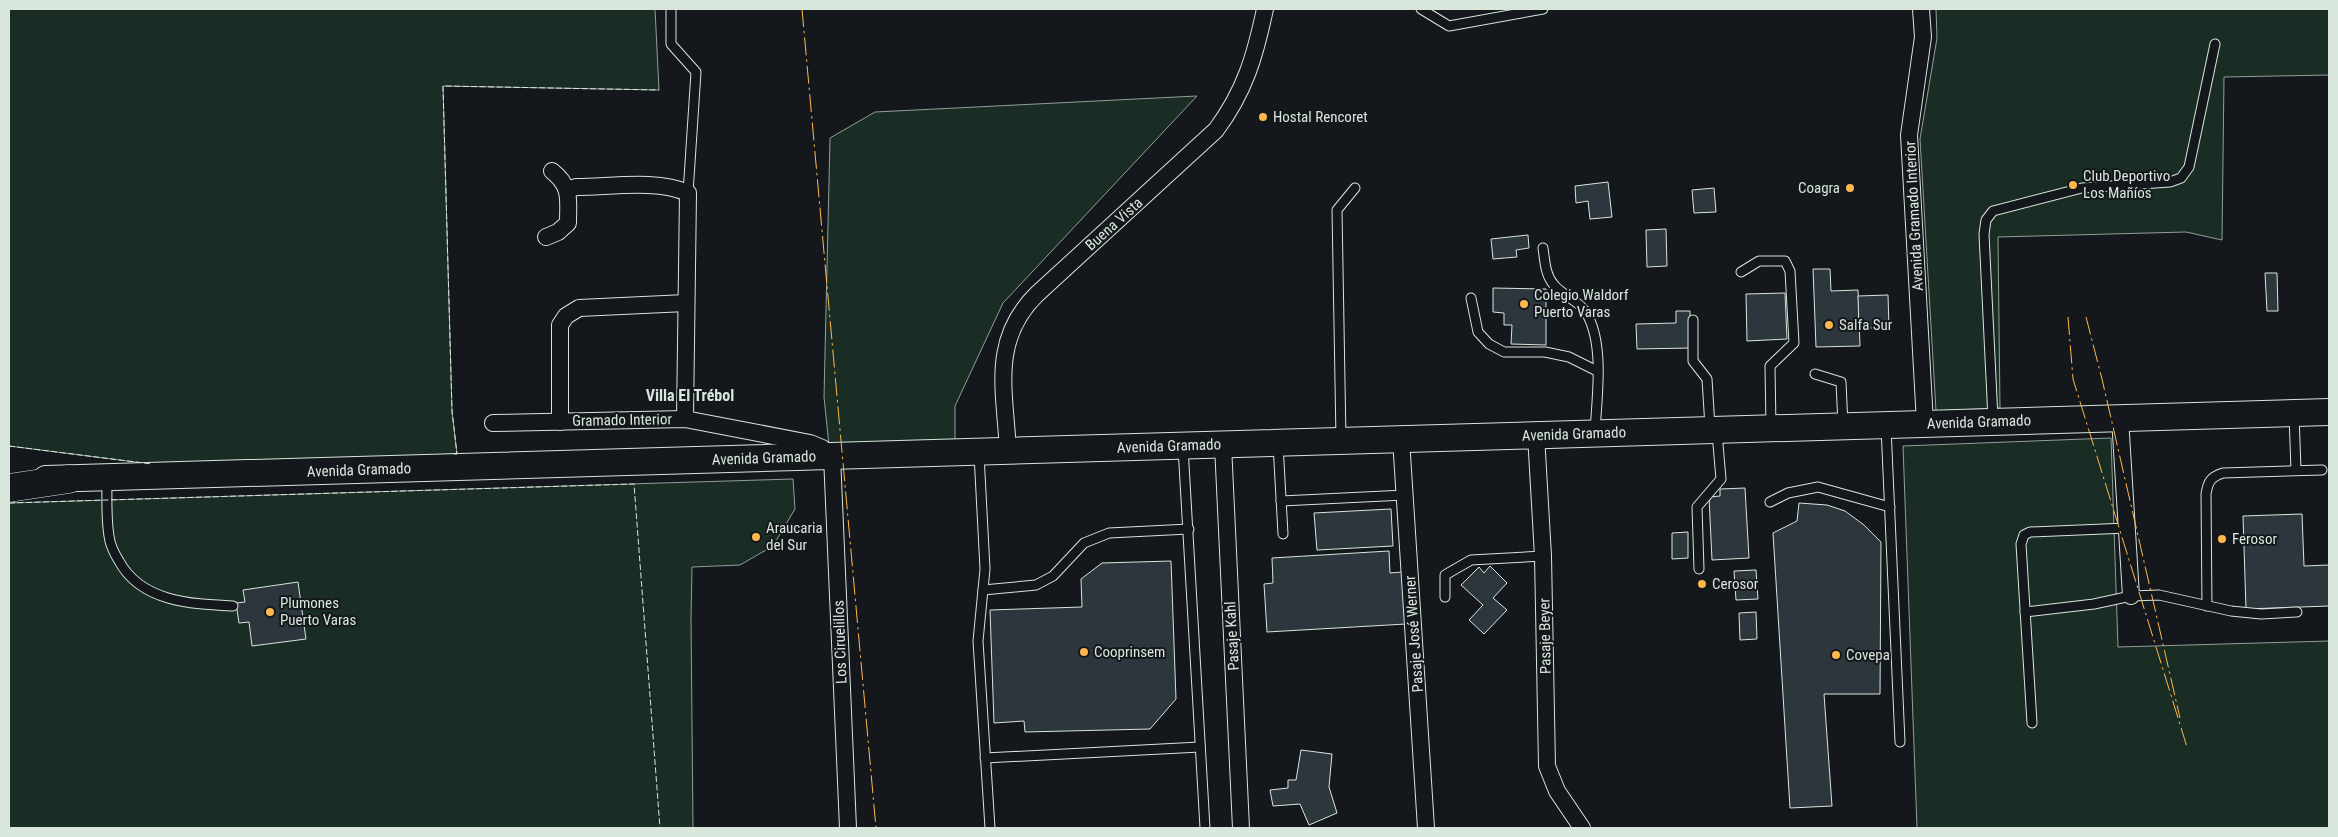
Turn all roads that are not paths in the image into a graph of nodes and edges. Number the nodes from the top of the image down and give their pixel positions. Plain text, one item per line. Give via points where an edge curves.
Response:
1 (671, 9) edge
2 (1265, 9) edge
3 (1421, 9) edge
4 (1542, 9) edge
5 (1922, 9) edge
6 (2216, 44) dead end
7 (552, 171) dead end
8 (1355, 188) dead end
9 (568, 190) junction
10 (688, 193) junction
11 (546, 237) dead end
12 (1543, 248) dead end
13 (1742, 272) dead end
14 (1471, 298) dead end
15 (686, 304) junction
16 (1693, 320) dead end
17 (1598, 371) junction
18 (1815, 374) dead end
19 (2329, 412) edge
20 (2294, 413) junction
21 (2120, 418) junction
22 (684, 419) junction
23 (1993, 421) junction
24 (493, 422) dead end
25 (560, 422) junction
26 (1925, 424) junction
27 (1886, 425) junction
28 (1843, 426) junction
29 (1771, 428) junction
30 (1713, 430) junction
31 (1595, 433) junction
32 (1536, 435) junction
33 (1401, 439) junction
34 (1341, 441) junction
35 (1278, 443) junction
36 (1223, 444) junction
37 (1183, 446) junction
38 (1008, 451) junction
39 (979, 452) junction
40 (832, 456) junction
41 (2296, 470) junction
42 (2322, 470) dead end
43 (107, 478) junction
44 (9, 479) edge
45 (69, 479) junction
46 (9, 488) edge
47 (1405, 495) junction
48 (1281, 501) junction
49 (1770, 502) dead end
50 (1890, 506) junction
51 (2127, 528) junction
52 (1189, 530) junction
53 (1283, 534) dead end
54 (1543, 556) junction
55 (1699, 568) dead end
56 (983, 590) junction
57 (2131, 596) junction
58 (1445, 597) dead end
59 (233, 606) dead end
60 (2207, 606) junction
61 (2025, 612) junction
62 (2297, 612) dead end
63 (2032, 723) dead end
64 (1900, 742) dead end
65 (1200, 747) junction
66 (985, 758) junction
67 (848, 828) edge
68 (990, 828) edge
69 (1205, 828) edge
70 (1241, 828) edge
71 (1426, 828) edge
72 (1582, 828) edge

1 - 10 lane via 671,44 696,72
2 - 38 street, Buena Vista via 1246,80 1228,115 1216,130 1037,294 1018,316 1006,345 1004,360
3 - 4 lane via 1449,26
5 - 26 street, Avenida Gramado Interior via 1923,38 1909,135
6 - 23 lane via 2189,167 2181,178 2170,182 2082,188 1993,211 1986,220
7 - 9 street
8 - 34 lane via 1337,210
9 - 10 street via 576,187 662,186
9 - 11 street via 568,223
10 - 15 street, Gramado Interior
12 - 17 lane via 1547,273 1554,286 1573,298 1588,314 1594,332
13 - 29 lane via 1759,261 1772,260 1785,261 1790,271 1794,342 1770,366
14 - 17 lane via 1478,332 1489,344 1504,352 1545,352 1569,357
15 - 22 street, Gramado Interior
15 - 25 street, Gramado Interior via 579,308 566,316 560,324
16 - 30 lane via 1693,360 1707,379
17 - 31 lane
18 - 28 lane via 1841,382
19 - 20 main road, Avenida Gramado
20 - 21 main road, Avenida Gramado
20 - 41 lane
21 - 23 main road, Avenida Gramado
21 - 51 street
22 - 25 street, Gramado Interior
22 - 40 street, Gramado Interior via 810,443
23 - 26 main road, Avenida Gramado
24 - 25 street, Gramado Interior
26 - 27 main road, Avenida Gramado
27 - 28 main road, Avenida Gramado
27 - 50 lane
28 - 29 main road, Avenida Gramado
29 - 30 main road, Avenida Gramado
30 - 31 main road, Avenida Gramado
30 - 55 lane via 1721,479 1697,506
31 - 32 main road, Avenida Gramado
32 - 33 main road, Avenida Gramado
32 - 54 street, Pasaje Beyer
33 - 34 main road, Avenida Gramado
33 - 47 street, Pasaje José Werner
34 - 35 main road, Avenida Gramado
35 - 36 main road, Avenida Gramado
35 - 48 lane
36 - 37 main road, Avenida Gramado
36 - 70 street, Pasaje Kahl
37 - 38 main road, Avenida Gramado
37 - 52 lane
38 - 39 main road, Avenida Gramado
39 - 40 main road, Avenida Gramado
39 - 56 lane via 985,569
40 - 43 main road, Avenida Gramado
40 - 67 street, Los Ciruelillos
41 - 42 lane
41 - 60 lane via 2223,473 2213,476 2208,482
43 - 45 main road, Avenida Gramado
43 - 59 lane via 108,535 126,574 149,592 191,604
44 - 45 main road, Avenida Gramado
45 - 46 highway
47 - 48 lane
47 - 71 street, Pasaje José Werner
48 - 53 lane
49 - 50 lane via 1788,493 1818,487
50 - 64 lane
51 - 57 street
51 - 61 lane via 2030,532 2024,535 2021,544
52 - 56 lane via 1110,533 1084,542 1053,576 1036,585
52 - 65 lane
54 - 58 lane via 1471,560 1445,575
54 - 72 street, Pasaje Beyer via 1547,766 1557,791
56 - 66 lane via 978,641
57 - 60 lane via 2159,595
57 - 61 lane
60 - 62 lane via 2261,614
61 - 63 lane
65 - 66 lane
65 - 69 lane
66 - 68 lane

